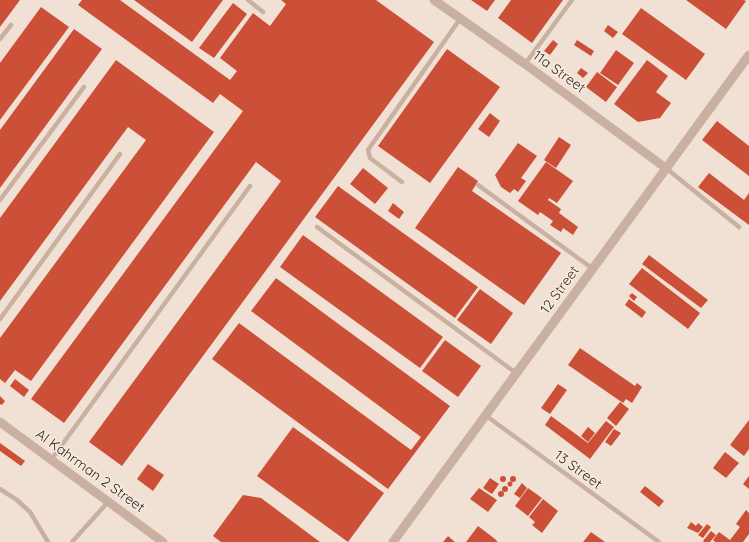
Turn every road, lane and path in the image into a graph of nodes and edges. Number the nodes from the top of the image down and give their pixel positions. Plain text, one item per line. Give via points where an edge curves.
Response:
1 (248, 0) edge
2 (434, 0) edge
3 (572, 0) edge
4 (263, 12) dead end
5 (460, 19) junction
6 (10, 25) dead end
7 (0, 39) edge
8 (749, 55) edge
9 (525, 64) junction
10 (84, 87) dead end
11 (120, 154) dead end
12 (667, 169) junction
13 (402, 182) dead end
14 (478, 185) dead end
15 (250, 186) dead end
16 (0, 200) edge
17 (317, 227) dead end
18 (739, 227) dead end
19 (593, 269) junction
20 (0, 318) edge
21 (516, 373) junction
22 (485, 415) junction
23 (0, 422) edge
24 (51, 460) junction
25 (0, 489) edge
26 (108, 502) junction
27 (48, 542) edge
28 (72, 542) edge
29 (163, 542) edge
30 (392, 542) edge
31 (659, 542) edge

1 - 4 lane
2 - 5 street, 11a Street
3 - 9 lane
5 - 9 street, 11a Street
5 - 13 lane via 368,150 370,158
6 - 7 lane
8 - 12 street, 12 Street
9 - 12 street, 11a Street
10 - 16 lane
11 - 20 lane
12 - 18 lane
12 - 19 street, 12 Street
14 - 19 lane
15 - 24 lane
17 - 21 lane
19 - 21 street, 12 Street
21 - 22 street, 12 Street
22 - 30 street, 12 Street
22 - 31 lane, 13 Street
23 - 24 street, Al Kahrman 2 Street
24 - 26 street, Al Kahrman 2 Street
25 - 27 lane via 30,512
26 - 28 lane
26 - 29 street, Al Kahrman 2 Street

